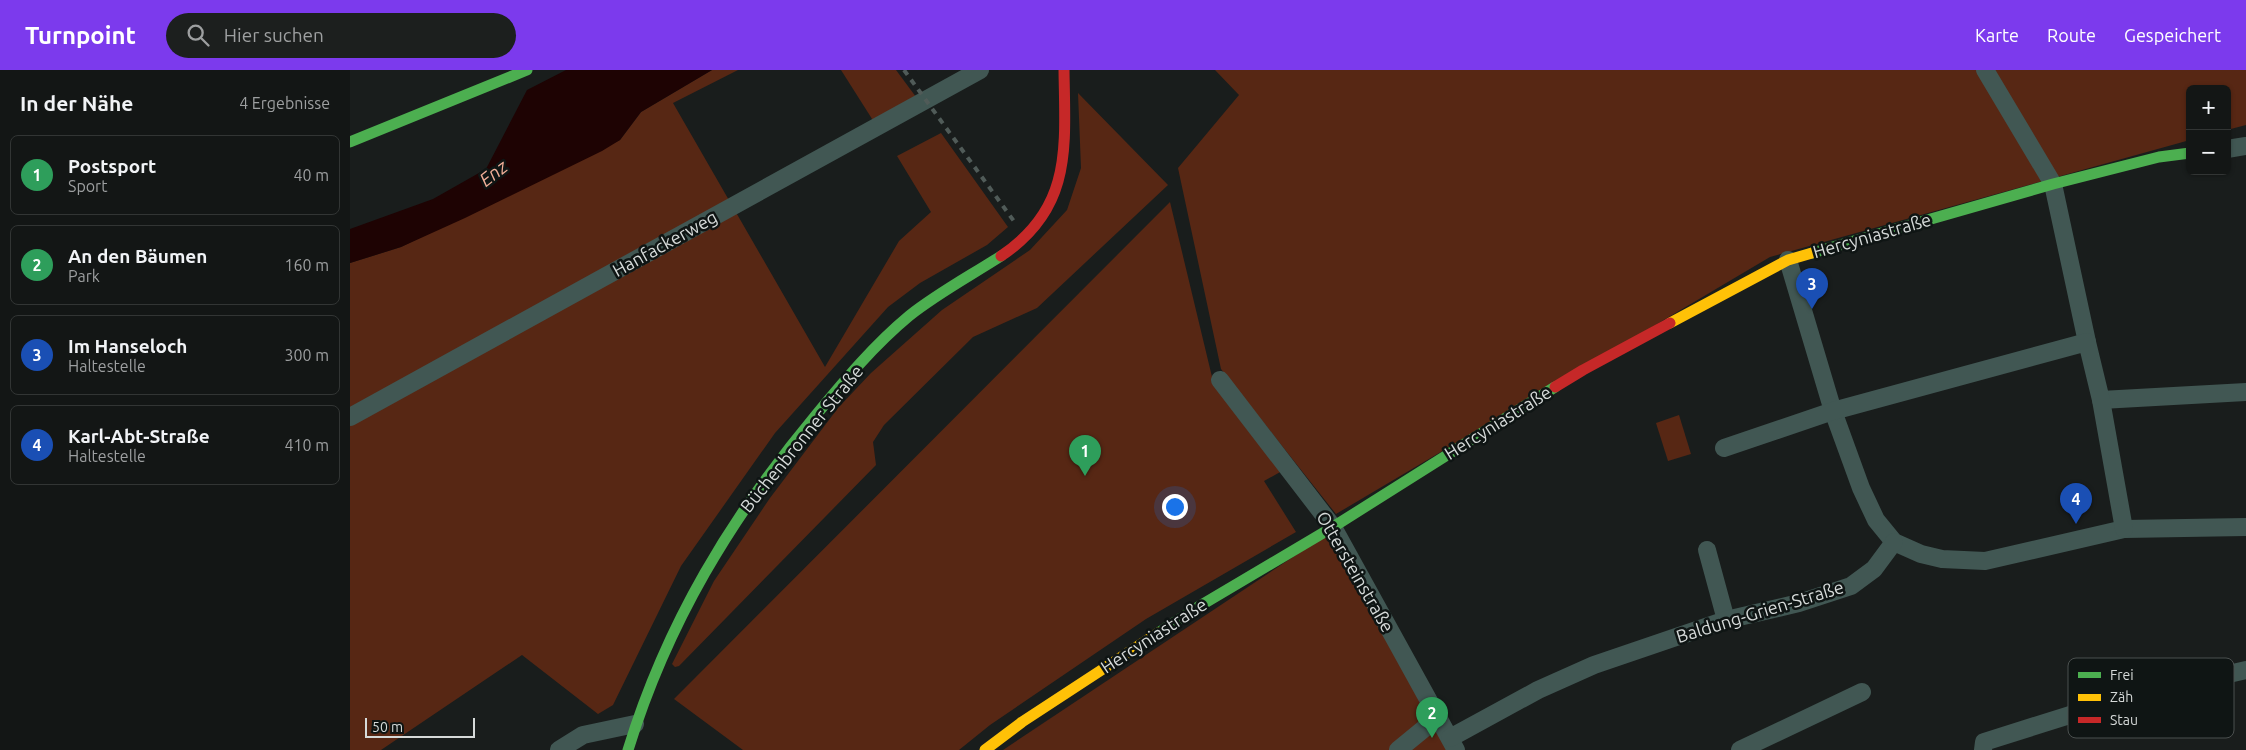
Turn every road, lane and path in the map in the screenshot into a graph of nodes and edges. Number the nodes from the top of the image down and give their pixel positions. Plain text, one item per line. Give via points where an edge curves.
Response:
1 (528, 70) edge
2 (980, 70) edge
3 (1064, 70) edge
4 (1985, 70) edge
5 (497, 77) edge
6 (350, 142) edge
7 (2246, 146) edge
8 (2231, 148) edge
9 (2186, 154) edge
10 (2053, 184) junction
11 (1788, 260) junction
12 (2087, 342) junction
13 (1220, 380) dead end
14 (2246, 392) edge
15 (2100, 400) junction
16 (1833, 411) junction
17 (350, 417) edge
18 (1724, 448) dead end
19 (1333, 527) junction
20 (2246, 527) edge
21 (2124, 530) junction
22 (1894, 542) junction
23 (1707, 550) dead end
24 (1726, 620) junction
25 (1862, 692) dead end
26 (2068, 716) edge
27 (1437, 718) junction
28 (635, 724) junction
29 (1453, 744) edge
30 (559, 750) edge
31 (628, 750) edge
32 (985, 750) edge
33 (1398, 750) edge
34 (1740, 750) edge
35 (1983, 750) edge

1 - 5 street
2 - 17 street, Hanfackerweg
3 - 28 street, Büchenbronner Straße via 1059,181 1040,223 1007,254 948,288 910,316 866,358 818,413 750,501 701,577 667,641
4 - 10 street
5 - 6 street
7 - 8 street
9 - 10 street, Hercyniastraße via 2159,157
10 - 11 street, Hercyniastraße
10 - 12 street
11 - 16 street
11 - 19 street, Hercyniastraße via 1583,370
12 - 15 street
12 - 16 street
13 - 19 street, Ottersteinstraße
14 - 15 street
15 - 21 street
16 - 18 street
16 - 22 street via 1861,488 1876,520
19 - 27 street, Ottersteinstraße
19 - 32 street, Hercyniastraße via 1198,607 1022,722
20 - 21 street
21 - 22 street via 1985,561 1942,559
22 - 24 street, Baldung-Grien-Straße via 1874,569 1850,586
23 - 24 street
24 - 29 street, Baldung-Grien-Straße via 1594,665 1538,690
25 - 34 street
26 - 35 street via 1984,742
27 - 29 street, Ottersteinstraße
27 - 33 street
28 - 30 street via 583,735
28 - 31 street, Büchenbronner Straße

